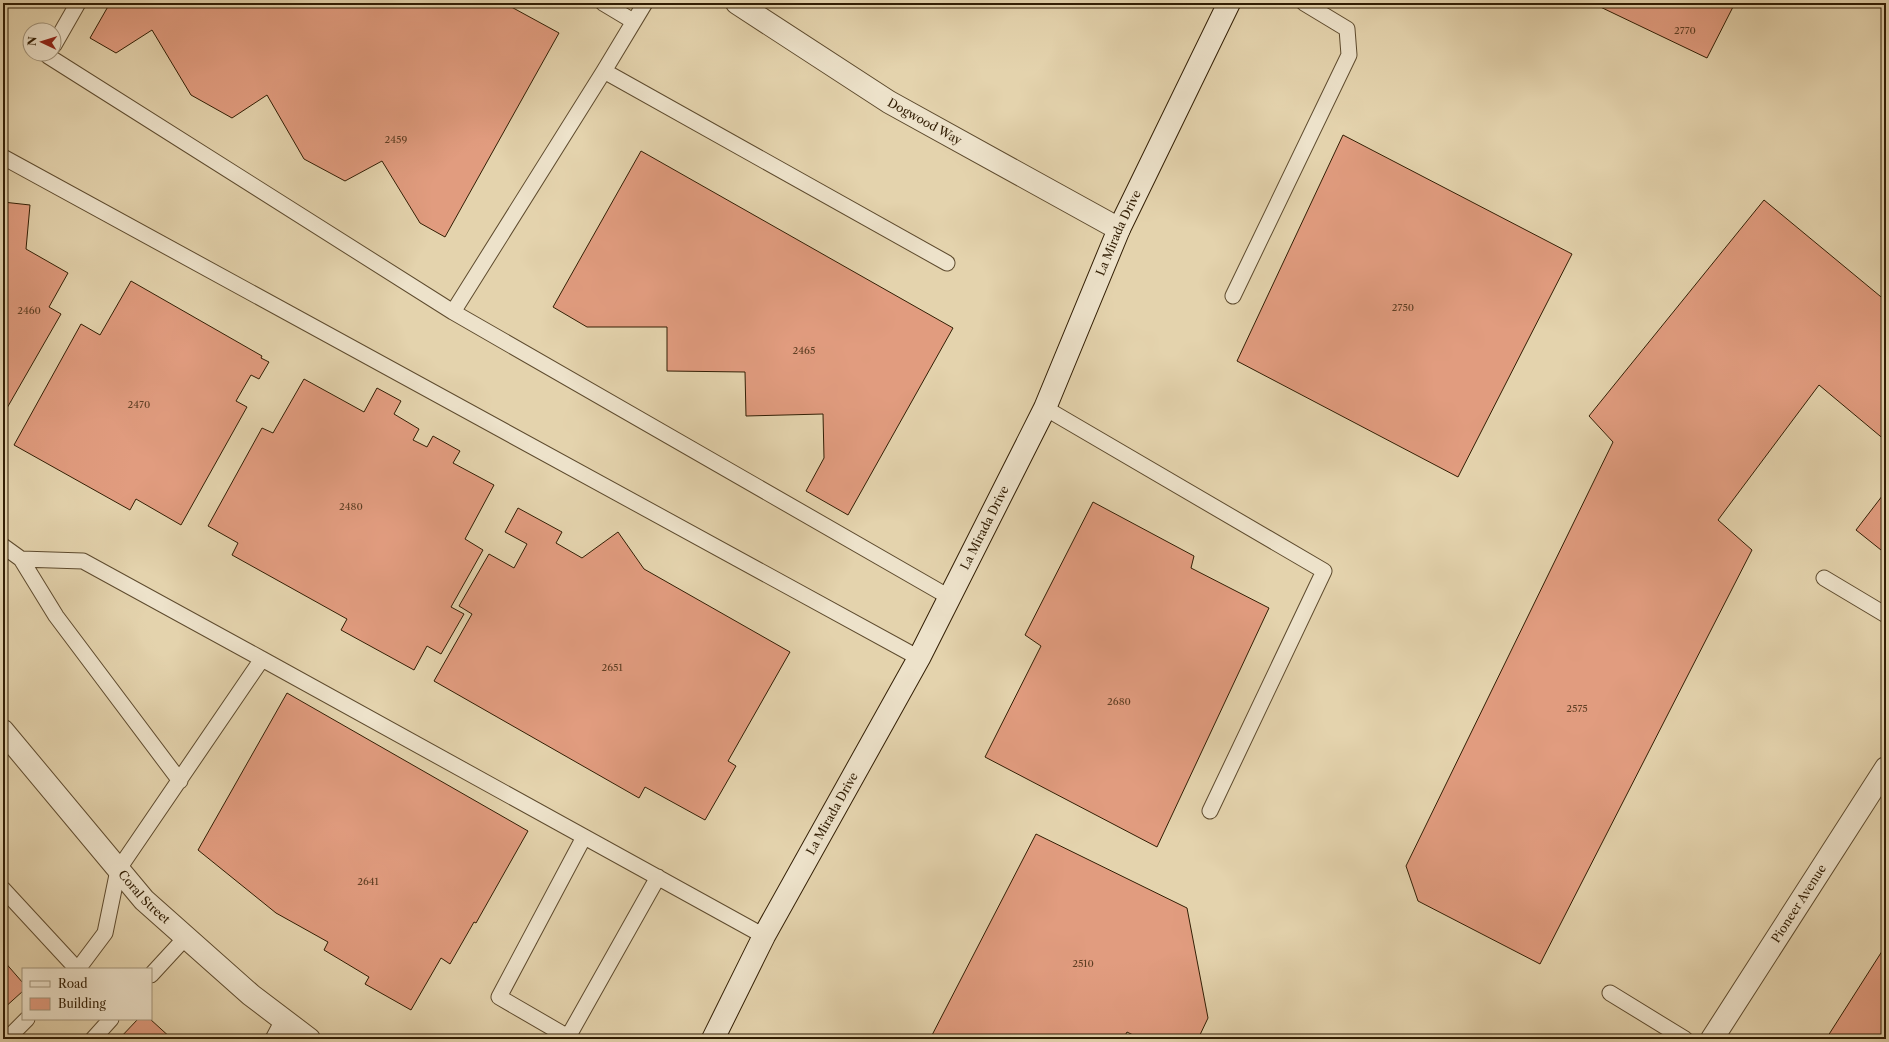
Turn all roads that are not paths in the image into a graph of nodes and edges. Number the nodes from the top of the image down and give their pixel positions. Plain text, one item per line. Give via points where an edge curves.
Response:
1 (78, 3) edge
2 (603, 3) edge
3 (645, 3) edge
4 (737, 3) edge
5 (1230, 3) edge
6 (1304, 3) edge
7 (633, 21) junction
8 (62, 31) edge
9 (57, 62) edge
10 (604, 71) junction
11 (3, 157) edge
12 (1120, 229) junction
13 (947, 263) dead end
14 (1233, 296) dead end
15 (453, 312) junction
16 (1044, 408) junction
17 (3, 546) edge
18 (21, 559) junction
19 (1824, 578) dead end
20 (949, 597) junction
21 (1886, 615) edge
22 (919, 658) junction
23 (262, 659) junction
24 (3, 731) edge
25 (1885, 772) edge
26 (180, 781) junction
27 (1210, 811) dead end
28 (584, 837) junction
29 (118, 870) junction
30 (658, 877) junction
31 (3, 889) edge
32 (764, 936) junction
33 (186, 937) junction
34 (76, 968) edge
35 (78, 968) edge
36 (152, 974) edge
37 (1610, 993) dead end
38 (26, 1020) edge
39 (110, 1020) edge
40 (283, 1020) junction
41 (7, 1039) edge
42 (93, 1039) edge
43 (273, 1039) edge
44 (308, 1039) edge
45 (713, 1039) edge
46 (1685, 1039) edge
47 (1712, 1039) edge

1 - 8 lane
2 - 7 lane
3 - 7 lane
4 - 12 street, Dogwood Way via 889,102
5 - 12 street, La Mirada Drive
6 - 14 lane via 1347,29 1349,55
7 - 10 lane
9 - 15 lane
10 - 13 lane
10 - 15 lane
11 - 22 lane
12 - 16 street, La Mirada Drive
15 - 20 lane
16 - 20 street, La Mirada Drive
16 - 27 lane via 1324,571
17 - 18 lane
18 - 23 lane via 83,561
18 - 26 lane via 56,616
19 - 21 lane
20 - 22 street, La Mirada Drive
22 - 32 street, La Mirada Drive
23 - 26 lane
23 - 28 lane
24 - 29 street, Coral Street
25 - 47 street, Pioneer Avenue
26 - 29 lane
28 - 30 lane
28 - 30 lane via 499,997 568,1037
29 - 33 street, Coral Street via 144,900
29 - 35 lane via 105,933
30 - 32 lane
31 - 34 lane
32 - 45 street, La Mirada Drive
33 - 36 lane
33 - 40 street, Coral Street
37 - 46 lane
38 - 41 lane
39 - 42 lane
40 - 43 lane
40 - 44 street, Coral Street

